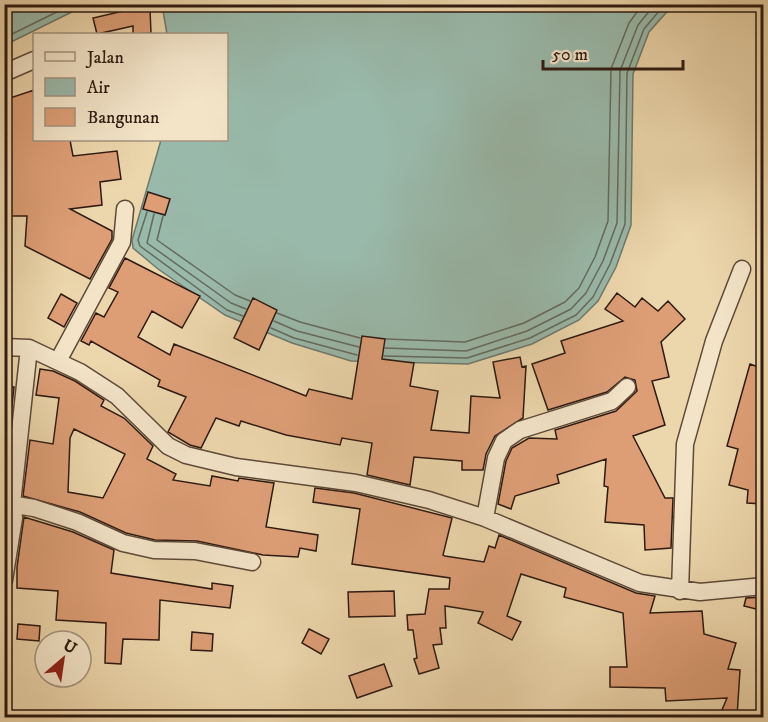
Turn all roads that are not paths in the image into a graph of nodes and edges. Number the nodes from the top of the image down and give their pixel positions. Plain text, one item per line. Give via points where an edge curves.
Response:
1 (33, 60) edge
2 (4, 73) edge
3 (126, 209) dead end
4 (742, 269) dead end
5 (4, 347) edge
6 (29, 348) junction
7 (58, 361) junction
8 (627, 387) dead end
9 (8, 504) edge
10 (485, 518) junction
11 (252, 562) dead end
12 (4, 580) edge
13 (764, 586) edge
14 (680, 591) junction

1 - 2 street
3 - 7 street via 122,242
4 - 14 street via 714,341 685,444
5 - 6 street
6 - 7 street
6 - 9 street
7 - 10 street via 117,396 175,451 236,467 356,483
8 - 10 street via 612,401 520,430 504,441 496,458
9 - 11 street via 77,522 123,543
9 - 12 street via 14,518
10 - 14 street via 640,583
13 - 14 street

